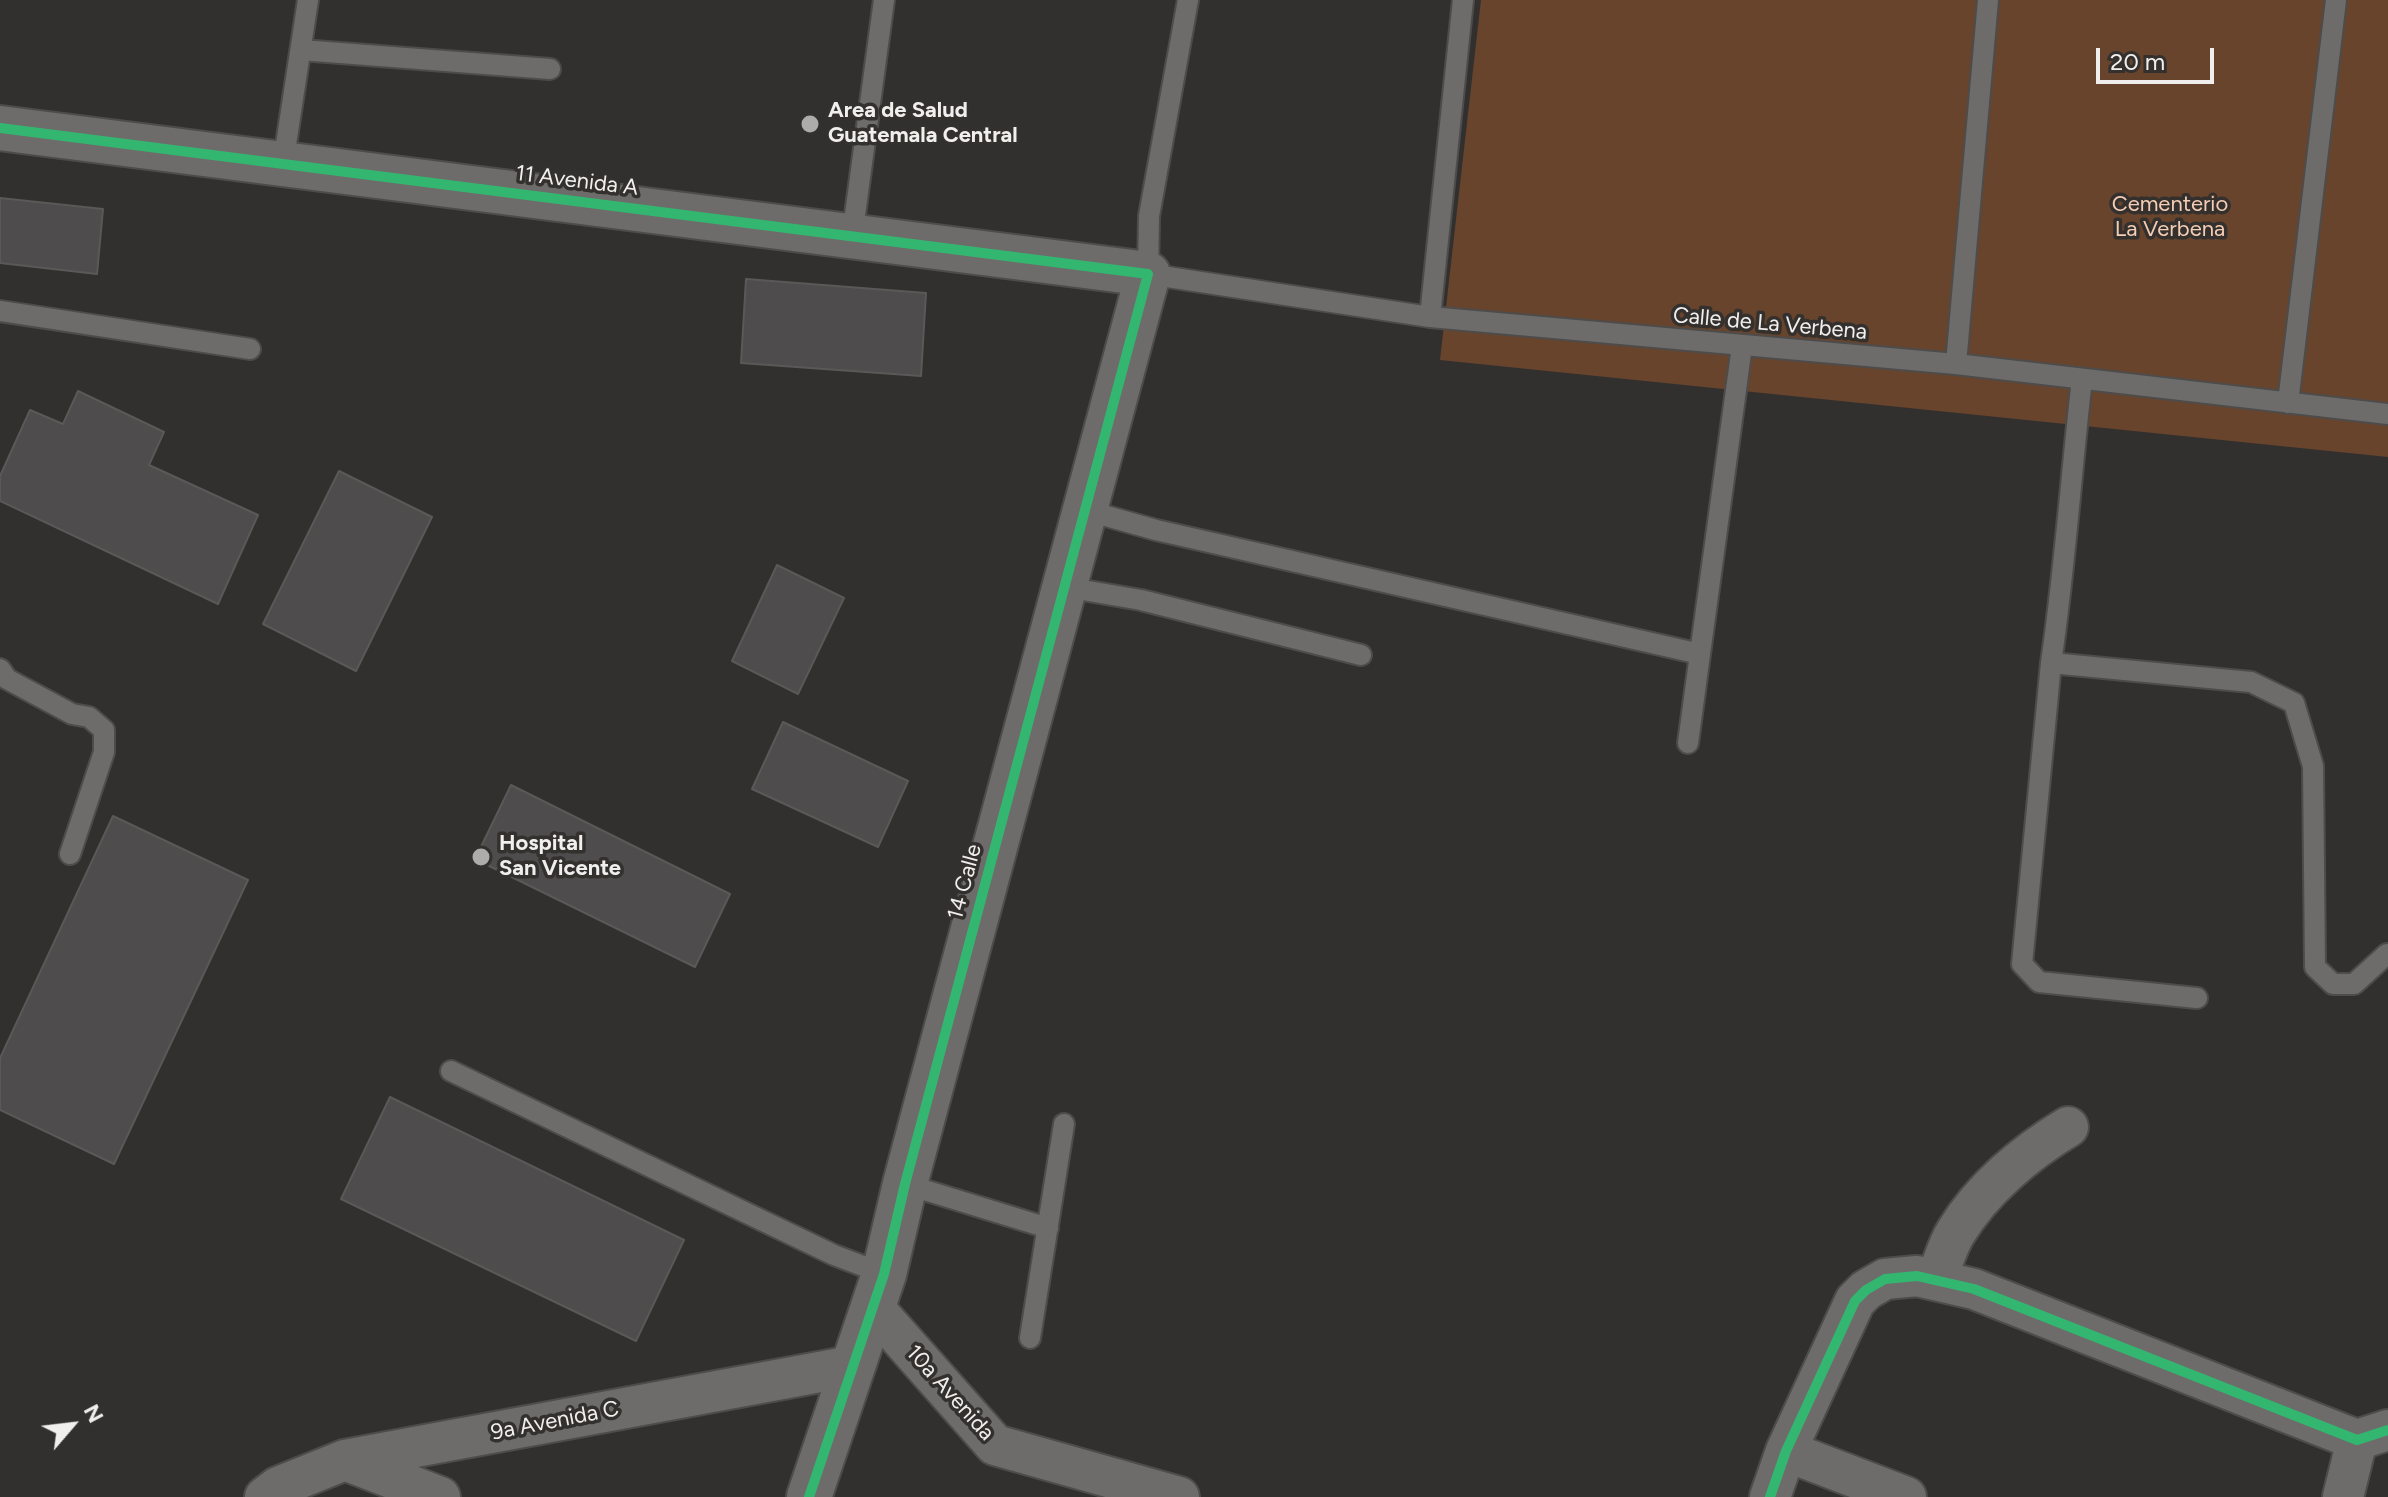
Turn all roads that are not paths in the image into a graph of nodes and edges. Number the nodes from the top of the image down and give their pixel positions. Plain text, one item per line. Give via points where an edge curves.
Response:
1 (308, 0) edge
2 (884, 0) edge
3 (1188, 0) edge
4 (1463, 0) edge
5 (1988, 0) edge
6 (2336, 0) edge
7 (301, 50) junction
8 (550, 69) dead end
9 (0, 128) edge
10 (283, 164) junction
11 (852, 237) junction
12 (1148, 274) junction
13 (0, 311) edge
14 (1430, 317) junction
15 (1742, 346) junction
16 (250, 349) dead end
17 (1956, 364) junction
18 (2082, 379) junction
19 (2288, 403) junction
20 (2388, 414) edge
21 (1085, 510) junction
22 (1065, 587) junction
23 (1700, 654) junction
24 (1361, 655) dead end
25 (2051, 663) junction
26 (0, 669) edge
27 (1688, 743) dead end
28 (70, 854) dead end
29 (2387, 954) edge
30 (2197, 998) dead end
31 (451, 1071) dead end
32 (1064, 1124) dead end
33 (2068, 1127) dead end
34 (905, 1184) junction
35 (1048, 1228) junction
36 (1937, 1278) junction
37 (878, 1290) junction
38 (1030, 1338) dead end
39 (852, 1366) junction
40 (2372, 1435) edge
41 (1786, 1451) junction
42 (345, 1460) junction
43 (265, 1497) edge
44 (440, 1497) edge
45 (809, 1497) edge
46 (1179, 1497) edge
47 (1770, 1497) edge
48 (1906, 1497) edge
49 (2343, 1497) edge

1 - 7 lane
2 - 11 lane
3 - 12 lane via 1149,216
4 - 14 lane
5 - 17 lane
6 - 19 lane
7 - 8 lane
7 - 10 lane
9 - 10 street, 11 Avenida A
10 - 11 street, 11 Avenida A
11 - 12 street, 11 Avenida A
12 - 14 lane, Calle de La Verbena
12 - 21 street, 14 Calle
13 - 16 lane
14 - 15 lane, Calle de La Verbena
15 - 17 lane, Calle de La Verbena
15 - 23 lane
17 - 18 lane, Calle de La Verbena
18 - 19 lane, Calle de La Verbena
18 - 25 lane
19 - 20 lane, Calle de La Verbena
21 - 22 street, 14 Calle
21 - 23 lane
22 - 24 lane via 1141,600
22 - 34 street, 14 Calle
23 - 27 lane
25 - 29 lane via 2251,682 2294,703 2313,766 2315,967 2333,984 2354,984
25 - 30 lane via 2022,964 2039,982
26 - 28 lane via 7,679 72,714 89,717 104,730 104,752
31 - 37 lane via 834,1255
32 - 35 lane
33 - 36 street via 2016,1163 1984,1196 1955,1233
34 - 35 lane
34 - 37 street, 14 Calle
35 - 38 lane
36 - 40 street
36 - 41 street via 1885,1279 1855,1301
37 - 39 street, 14 Calle
37 - 46 street, 10a Avenida via 995,1445
39 - 42 street, 9a Avenida C
39 - 45 street, 14 Calle
40 - 49 street
41 - 47 street
41 - 48 street
42 - 43 street, 9a Avenida C
42 - 44 street

